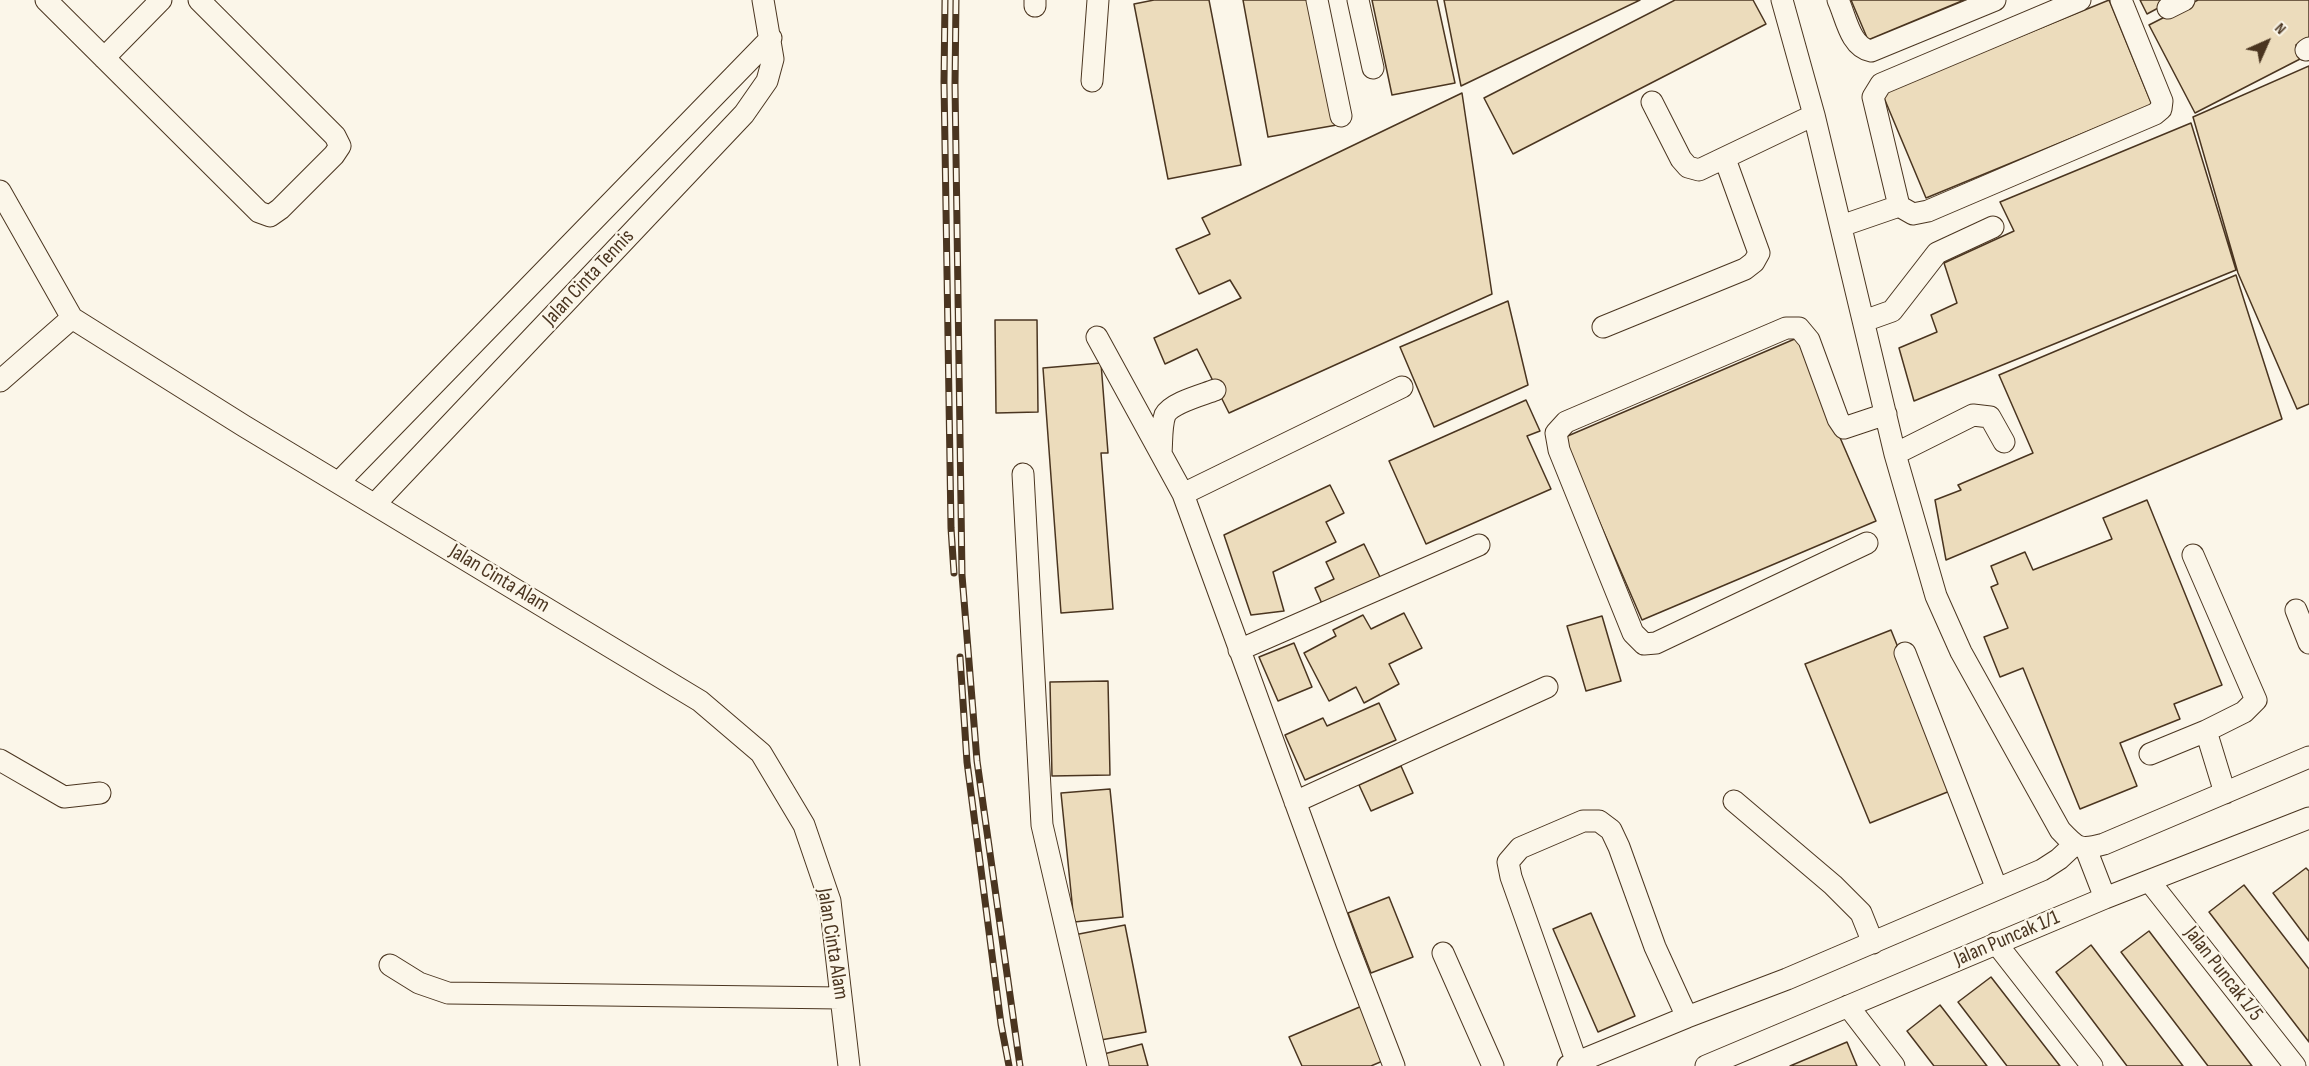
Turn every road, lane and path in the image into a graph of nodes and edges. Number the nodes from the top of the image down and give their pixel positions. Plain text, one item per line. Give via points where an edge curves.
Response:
1 (46, 0) edge
2 (161, 0) edge
3 (200, 0) edge
4 (763, 0) edge
5 (1098, 0) edge
6 (1317, 0) edge
7 (1359, 0) edge
8 (1782, 0) edge
9 (1839, 0) edge
10 (1995, 0) edge
11 (2080, 0) edge
12 (2121, 0) edge
13 (771, 38) junction
14 (104, 58) junction
15 (1373, 68) dead end
16 (1092, 81) dead end
17 (719, 92) junction
18 (1652, 102) dead end
19 (744, 114) junction
20 (1341, 116) dead end
21 (1814, 116) junction
22 (1725, 159) junction
23 (0, 191) edge
24 (1899, 206) junction
25 (1841, 226) junction
26 (1993, 227) dead end
27 (72, 318) junction
28 (1864, 321) junction
29 (1603, 327) dead end
30 (1097, 336) dead end
31 (0, 381) edge
32 (1402, 387) dead end
33 (1215, 390) dead end
34 (1886, 414) junction
35 (2004, 442) dead end
36 (1161, 453) junction
37 (1895, 454) junction
38 (1023, 474) dead end
39 (339, 482) junction
40 (1183, 494) junction
41 (375, 504) junction
42 (1867, 543) dead end
43 (1479, 545) dead end
44 (2193, 555) dead end
45 (2296, 610) dead end
46 (2309, 643) edge
47 (1239, 650) junction
48 (1905, 653) dead end
49 (1547, 687) dead end
50 (2206, 731) junction
51 (2150, 753) dead end
52 (2309, 757) edge
53 (0, 760) edge
54 (100, 792) dead end
55 (2225, 793) junction
56 (1734, 801) dead end
57 (1295, 802) junction
58 (2306, 823) edge
59 (2080, 847) junction
60 (2150, 882) junction
61 (1997, 889) junction
62 (2105, 898) junction
63 (1874, 943) junction
64 (1996, 944) junction
65 (1443, 952) dead end
66 (390, 965) dead end
67 (840, 998) junction
68 (1848, 1006) junction
69 (1687, 1017) junction
70 (1573, 1064) edge
71 (849, 1066) edge
72 (1098, 1066) edge
73 (1394, 1066) edge
74 (1493, 1066) edge
75 (1706, 1066) edge
76 (1894, 1066) edge
77 (2092, 1066) edge
78 (2295, 1066) edge

1 - 14 street
2 - 14 street
3 - 14 street via 335,136 340,146 270,216 259,212
4 - 13 street, Jalan Cinta Tennis
5 - 16 street
6 - 20 street
7 - 15 street
8 - 21 street
9 - 10 street via 1856,44 1871,51
11 - 24 street via 1881,84 1873,97
12 - 24 street via 2162,101 2161,109 1928,211 1913,214
13 - 17 street, Jalan Cinta Tennis
13 - 19 street, Jalan Cinta Tennis via 773,59 767,81
17 - 19 street
17 - 39 street, Jalan Cinta Tennis
18 - 22 street via 1688,167 1699,170
19 - 41 street, Jalan Cinta Tennis
21 - 22 street
21 - 25 street
22 - 29 street via 1759,253 1754,262
23 - 27 street, Jalan Cinta Alam
24 - 25 street
25 - 28 street
26 - 28 street via 1937,253 1892,311
27 - 31 street
27 - 39 street, Jalan Cinta Alam
28 - 34 street
30 - 36 street
32 - 40 street
33 - 36 street via 1167,412
34 - 37 street
34 - 42 street via 1844,428 1809,340 1799,328 1786,328 1566,422 1556,433 1559,450 1633,633 1644,644 1656,643
35 - 37 street via 1990,417 1973,415
36 - 40 street
37 - 59 street via 1936,596 1961,652 2060,830
38 - 72 street via 1042,825
39 - 41 street, Jalan Cinta Alam
40 - 47 street
41 - 67 street, Jalan Cinta Alam via 700,701 760,753 804,825 830,901
43 - 47 street
44 - 50 street via 2256,700 2244,712
45 - 46 street
47 - 57 street
48 - 61 street
49 - 57 street
50 - 51 street
50 - 55 street
52 - 55 street
53 - 54 street via 64,797
55 - 59 street via 2104,844
56 - 63 street via 1861,913
57 - 73 street
58 - 60 street, Jalan Puncak 1/1
59 - 61 street via 2042,870
59 - 62 street
60 - 62 street, Jalan Puncak 1/1
60 - 78 street, Jalan Puncak 1/5
61 - 63 street
62 - 64 street, Jalan Puncak 1/1
63 - 69 street
64 - 68 street, Jalan Puncak 1/1
64 - 77 street
65 - 74 street
66 - 67 street via 419,983 448,993
67 - 71 street, Jalan Cinta Alam
68 - 75 street, Jalan Puncak 1/1
68 - 76 street
69 - 70 street
69 - 70 street via 1654,947 1611,830 1599,821 1583,821 1520,848 1508,862

